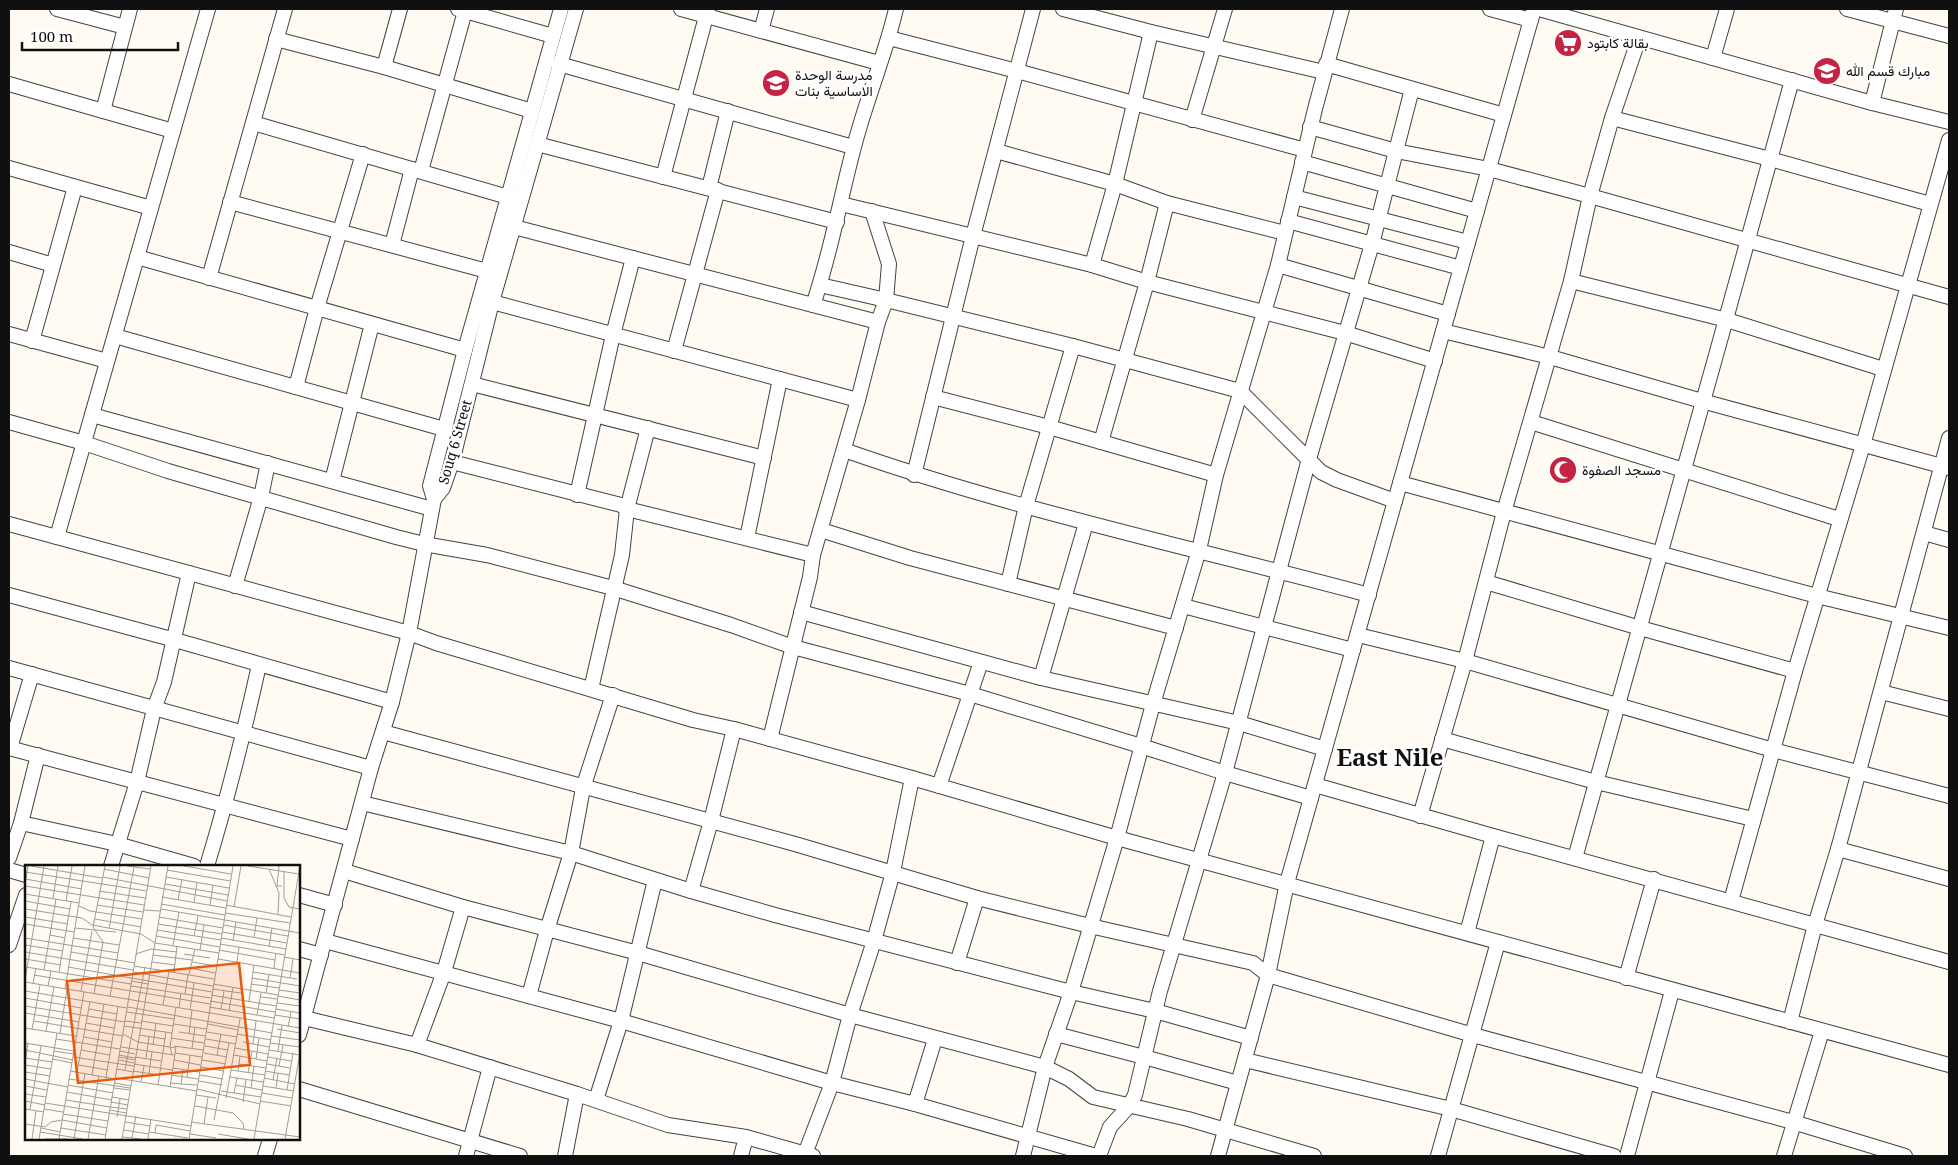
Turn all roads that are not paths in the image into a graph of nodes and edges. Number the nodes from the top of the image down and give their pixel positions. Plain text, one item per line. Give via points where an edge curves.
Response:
1 (57, 9) edge
2 (130, 9) edge
3 (208, 9) edge
4 (285, 9) edge
5 (400, 9) edge
6 (561, 9) edge
7 (576, 9) edge
8 (681, 9) edge
9 (767, 9) edge
10 (896, 9) edge
11 (1033, 9) edge
12 (1063, 9) edge
13 (1224, 9) edge
14 (1342, 9) edge
15 (1490, 9) edge
16 (1539, 9) edge
17 (1727, 9) edge
18 (1847, 9) edge
19 (461, 10) edge
20 (707, 12) edge
21 (1532, 14) edge
22 (1895, 15) edge
23 (125, 27) junction
24 (761, 30) junction
25 (1150, 32) junction
26 (554, 36) junction
27 (1949, 36) edge
28 (889, 38) junction
29 (1639, 38) junction
30 (276, 39) junction
31 (1214, 46) junction
32 (1713, 58) junction
33 (879, 63) junction
34 (559, 64) junction
35 (384, 68) junction
36 (1325, 68) junction
37 (1017, 71) junction
38 (1792, 80) junction
39 (9, 84) edge
40 (445, 86) junction
41 (1412, 89) junction
42 (684, 99) junction
43 (1872, 103) junction
44 (1133, 104) junction
45 (102, 111) junction
46 (532, 111) junction
47 (728, 111) junction
48 (1504, 115) junction
49 (1612, 118) junction
50 (1192, 120) junction
51 (1949, 122) edge
52 (252, 123) junction
53 (1310, 127) junction
54 (174, 131) junction
55 (1949, 140) edge
56 (537, 144) junction
57 (854, 147) junction
58 (996, 151) junction
59 (1396, 151) junction
60 (363, 154) junction
61 (1303, 156) junction
62 (1770, 159) junction
63 (9, 168) edge
64 (1489, 169) junction
65 (416, 170) junction
66 (663, 177) junction
67 (1115, 184) junction
68 (1387, 186) junction
69 (75, 187) junction
70 (713, 189) junction
71 (1590, 196) junction
72 (508, 197) junction
73 (1294, 197) junction
74 (230, 202) junction
75 (1167, 203) junction
76 (841, 204) junction
77 (1930, 204) junction
78 (151, 208) junction
79 (872, 211) junction
80 (1477, 211) junction
81 (1378, 219) junction
82 (837, 222) junction
83 (514, 227) junction
84 (1286, 227) junction
85 (340, 231) junction
86 (973, 236) junction
87 (1749, 240) junction
88 (1468, 242) junction
89 (1372, 244) junction
90 (392, 245) junction
91 (9, 252) edge
92 (137, 257) junction
93 (633, 258) junction
94 (53, 265) junction
95 (1278, 265) junction
96 (1092, 266) junction
97 (1461, 268) junction
98 (486, 272) junction
99 (697, 274) junction
100 (209, 278) junction
101 (1572, 281) junction
102 (1147, 282) junction
103 (820, 285) junction
104 (1908, 285) junction
105 (1358, 287) junction
106 (1949, 297) edge
107 (886, 300) junction
108 (492, 302) junction
109 (813, 305) junction
110 (317, 308) junction
111 (1264, 313) junction
112 (1448, 314) junction
113 (953, 317) junction
114 (1727, 320) junction
115 (878, 322) junction
116 (372, 324) junction
117 (1443, 331) junction
118 (1345, 333) junction
119 (9, 334) edge
120 (613, 335) junction
121 (115, 336) junction
122 (32, 341) junction
123 (1073, 346) junction
124 (465, 350) junction
125 (674, 351) junction
126 (1550, 357) junction
127 (1124, 360) junction
128 (108, 361) junction
129 (1435, 361) junction
130 (1883, 369) junction
131 (780, 380) junction
132 (472, 384) junction
133 (296, 387) junction
134 (1240, 391) junction
135 (933, 397) junction
136 (858, 400) junction
137 (1702, 401) junction
138 (352, 403) junction
139 (92, 415) junction
140 (595, 415) junction
141 (9, 422) edge
142 (1531, 422) junction
143 (1049, 427) junction
144 (648, 428) junction
145 (444, 429) junction
146 (1949, 438) edge
147 (1101, 442) junction
148 (84, 443) junction
149 (1863, 444) junction
150 (844, 450) junction
151 (764, 458) junction
152 (1309, 459) junction
153 (452, 462) junction
154 (268, 464) junction
155 (1946, 467) edge
156 (1683, 470) junction
157 (914, 475) junction
158 (1216, 475) junction
159 (332, 481) junction
160 (1400, 483) junction
161 (577, 494) junction
162 (261, 497) junction
163 (1395, 501) junction
164 (433, 504) junction
165 (1026, 506) junction
166 (627, 509) junction
167 (1504, 512) junction
168 (1839, 518) junction
169 (1086, 523) junction
170 (9, 524) edge
171 (821, 530) junction
172 (1924, 533) junction
173 (57, 537) junction
174 (747, 538) junction
175 (1949, 540) edge
176 (424, 544) junction
177 (1198, 550) junction
178 (1660, 552) junction
179 (813, 555) junction
180 (1280, 571) junction
181 (189, 574) junction
182 (1486, 582) junction
183 (1008, 584) junction
184 (235, 586) junction
185 (614, 588) junction
186 (9, 595) edge
187 (1369, 595) junction
188 (1817, 596) junction
189 (1063, 599) junction
190 (1183, 606) junction
191 (801, 612) junction
192 (1902, 616) junction
193 (1264, 626) junction
194 (1176, 628) junction
195 (1640, 628) junction
196 (1949, 628) edge
197 (409, 633) junction
198 (1358, 635) junction
199 (175, 640) junction
200 (794, 647) junction
201 (1353, 650) junction
202 (1465, 661) junction
203 (981, 662) junction
204 (259, 665) junction
205 (9, 668) edge
206 (1795, 670) junction
207 (32, 674) junction
208 (1041, 678) junction
209 (591, 689) junction
210 (1881, 692) junction
211 (970, 694) junction
212 (613, 695) junction
213 (392, 702) junction
214 (1153, 704) junction
215 (1617, 705) junction
216 (154, 709) junction
217 (1949, 710) edge
218 (1239, 723) junction
219 (734, 729) junction
220 (244, 732) junction
221 (383, 732) junction
222 (770, 739) junction
223 (1442, 739) junction
224 (1141, 746) junction
225 (9, 748) edge
226 (1325, 749) junction
227 (1773, 750) junction
228 (38, 754) junction
229 (371, 768) junction
230 (1859, 772) junction
231 (1225, 773) junction
232 (912, 778) junction
233 (137, 782) junction
234 (1596, 782) junction
235 (939, 786) junction
236 (583, 788) junction
237 (1313, 792) junction
238 (1949, 796) edge
239 (362, 803) junction
240 (225, 806) junction
241 (1420, 816) junction
242 (1753, 819) junction
243 (711, 821) junction
244 (21, 823) junction
245 (1493, 836) junction
246 (1117, 838) junction
247 (352, 839) junction
248 (117, 844) junction
249 (1838, 849) junction
250 (571, 853) junction
251 (9, 858) edge
252 (1576, 858) junction
253 (1199, 859) junction
254 (111, 865) edge
255 (190, 865) edge
256 (207, 865) edge
257 (9, 870) edge
258 (344, 871) junction
259 (893, 872) junction
260 (25, 875) edge
261 (1949, 879) edge
262 (655, 880) junction
263 (1654, 880) junction
264 (1288, 883) junction
265 (691, 891) junction
266 (300, 895) edge
267 (25, 897) edge
268 (977, 898) junction
269 (1732, 901) junction
270 (335, 905) junction
271 (463, 907) junction
272 (1815, 925) junction
273 (1090, 926) junction
274 (547, 930) junction
275 (1467, 934) junction
276 (325, 941) junction
277 (874, 941) junction
278 (1498, 942) junction
279 (9, 945) edge
280 (1174, 945) junction
281 (300, 950) edge
282 (638, 952) junction
283 (321, 955) junction
284 (1949, 962) edge
285 (957, 963) junction
286 (444, 972) junction
287 (1268, 975) junction
288 (1626, 978) junction
289 (1672, 990) junction
290 (1071, 992) junction
291 (529, 996) junction
292 (1155, 1011) junction
293 (850, 1015) junction
294 (304, 1018) junction
295 (622, 1021) junction
296 (1790, 1022) junction
297 (1822, 1031) junction
298 (300, 1032) edge
299 (1056, 1034) junction
300 (1473, 1035) junction
301 (1250, 1038) junction
302 (935, 1039) junction
303 (417, 1046) junction
304 (1144, 1056) junction
305 (1245, 1060) junction
306 (1949, 1065) edge
307 (490, 1067) junction
308 (1045, 1067) junction
309 (1646, 1082) junction
310 (832, 1083) junction
311 (1238, 1083) junction
312 (300, 1090) edge
313 (577, 1094) junction
314 (596, 1100) junction
315 (915, 1104) junction
316 (1129, 1106) junction
317 (1451, 1109) junction
318 (1793, 1122) junction
319 (1226, 1130) junction
320 (1029, 1136) junction
321 (746, 1137) junction
322 (270, 1140) edge
323 (471, 1141) junction
324 (809, 1155) edge
325 (265, 1156) edge
326 (466, 1156) edge
327 (520, 1156) edge
328 (565, 1156) edge
329 (741, 1156) edge
330 (1023, 1156) edge
331 (1098, 1156) edge
332 (1218, 1156) edge
333 (1314, 1156) edge
334 (1438, 1156) edge
335 (1614, 1156) edge
336 (1627, 1156) edge
337 (1784, 1156) edge
338 (1905, 1156) edge

1 - 23 street
2 - 23 street
3 - 54 street
4 - 30 street
5 - 35 street
6 - 26 street, Souq 6 Street
7 - 34 street, Souq 6 Street
8 - 20 street
9 - 24 street
10 - 28 street
11 - 37 street
12 - 25 street
13 - 31 street
14 - 36 street
15 - 21 street
16 - 29 street
17 - 32 street
18 - 22 street
19 - 26 street
19 - 40 street
20 - 24 street
20 - 42 street
21 - 48 street
22 - 27 street
22 - 43 street
23 - 45 street
24 - 33 street
25 - 31 street
25 - 44 street
26 - 46 street, Souq 6 Street
28 - 33 street
28 - 37 street
29 - 32 street
29 - 49 street
30 - 35 street
30 - 52 street
31 - 36 street
31 - 50 street
32 - 38 street
33 - 57 street
34 - 42 street
34 - 56 street, Souq 6 Street
35 - 40 street
36 - 41 street
36 - 53 street
37 - 44 street
37 - 58 street
38 - 43 street
38 - 62 street
39 - 45 street
40 - 46 street
40 - 65 street
41 - 48 street
41 - 59 street
42 - 47 street
42 - 66 street
43 - 51 street
44 - 50 street
44 - 67 street
45 - 54 street
46 - 72 street, Souq 6 Street
47 - 57 street
47 - 70 street
48 - 64 street
49 - 62 street
49 - 71 street
50 - 61 street
52 - 60 street
52 - 74 street
53 - 59 street
53 - 61 street
54 - 78 street
55 - 77 street
56 - 66 street
56 - 83 street, Souq 6 Street
57 - 76 street
58 - 67 street
58 - 86 street
59 - 64 street
59 - 68 street
60 - 65 street
60 - 85 street
61 - 68 street
61 - 73 street
62 - 77 street
62 - 87 street
63 - 69 street
64 - 71 street
64 - 80 street
65 - 72 street
65 - 90 street
66 - 70 street
67 - 75 street
67 - 96 street
68 - 80 street
68 - 81 street
69 - 78 street
69 - 94 street
70 - 82 street
70 - 99 street
71 - 87 street
71 - 101 street
72 - 98 street, Souq 6 Street
73 - 81 street
73 - 84 street
74 - 85 street
74 - 100 street
75 - 84 street
75 - 102 street
76 - 79 street
76 - 82 street
77 - 104 street
78 - 92 street
79 - 86 street
79 - 107 street via 889,264
80 - 88 street
81 - 88 street
81 - 89 street
82 - 103 street
83 - 93 street
83 - 108 street, Souq 6 Street
84 - 89 street
84 - 95 street
85 - 90 street
85 - 110 street
86 - 96 street
86 - 113 street
87 - 104 street
87 - 114 street
88 - 97 street
89 - 97 street
89 - 105 street
90 - 98 street
91 - 94 street
92 - 100 street
92 - 121 street
93 - 99 street
93 - 120 street
94 - 122 street
95 - 105 street
95 - 111 street
96 - 102 street
97 - 112 street
98 - 124 street, Souq 6 Street
99 - 109 street
99 - 125 street
100 - 110 street
101 - 114 street
101 - 126 street
102 - 111 street
102 - 127 street
103 - 107 street
103 - 109 street
104 - 106 street
104 - 130 street
105 - 112 street
105 - 118 street
107 - 113 street
107 - 115 street
108 - 120 street
108 - 132 street, Souq 6 Street
109 - 115 street
110 - 116 street
110 - 133 street
111 - 118 street
111 - 134 street
112 - 117 street
113 - 123 street
113 - 135 street
114 - 130 street
114 - 137 street
115 - 136 street
116 - 124 street
116 - 138 street
117 - 126 street
117 - 129 street
118 - 129 street
118 - 152 street
119 - 122 street
120 - 125 street
120 - 140 street
121 - 128 street
121 - 133 street
122 - 128 street
123 - 127 street
123 - 143 street
124 - 145 street, Souq 6 Street
125 - 131 street
126 - 137 street
126 - 142 street
127 - 134 street
127 - 147 street
128 - 139 street
129 - 160 street
130 - 149 street
131 - 136 street
131 - 151 street
132 - 140 street
132 - 153 street, Souq 6 Street
133 - 138 street
134 - 152 street
134 - 158 street
135 - 143 street
135 - 157 street
136 - 150 street
137 - 149 street
137 - 156 street
138 - 145 street
138 - 159 street
139 - 148 street
139 - 154 street
140 - 144 street
140 - 161 street
141 - 148 street
142 - 156 street
142 - 167 street
143 - 147 street
143 - 165 street
144 - 151 street
144 - 166 street
145 - 164 street, Souq 6 Street via 430,486
146 - 155 street
147 - 158 street
148 - 162 street
148 - 173 street
149 - 155 street
149 - 168 street
150 - 157 street
150 - 171 street
151 - 174 street
152 - 163 street via 1328,477
152 - 180 street
153 - 161 street
153 - 164 street, Souq 6 Street via 444,488
154 - 159 street
154 - 162 street
155 - 172 street
156 - 168 street
156 - 178 street
157 - 165 street
158 - 177 street
159 - 164 street
160 - 163 street
160 - 167 street
161 - 166 street
162 - 176 street
162 - 184 street
163 - 187 street
164 - 176 street
165 - 169 street
165 - 183 street
166 - 174 street
166 - 185 street via 622,555
167 - 178 street
167 - 182 street
168 - 188 street
169 - 177 street
169 - 189 street
170 - 173 street
171 - 179 street
171 - 183 street
172 - 175 street
172 - 192 street
173 - 181 street
174 - 179 street
176 - 185 street via 487,555
176 - 197 street
177 - 180 street
177 - 190 street
178 - 188 street
178 - 195 street
179 - 191 street
180 - 187 street
180 - 193 street
181 - 184 street
181 - 199 street
182 - 195 street
182 - 202 street
183 - 189 street
184 - 197 street
185 - 200 street
185 - 209 street
186 - 199 street
187 - 198 street
188 - 192 street
188 - 206 street
189 - 194 street
189 - 208 street
190 - 193 street
190 - 194 street
191 - 200 street
191 - 203 street
192 - 196 street
192 - 210 street
193 - 201 street
193 - 218 street
194 - 214 street
195 - 206 street
195 - 215 street
197 - 209 street
197 - 213 street
198 - 201 street
198 - 202 street
199 - 204 street
199 - 216 street
200 - 211 street
200 - 222 street
201 - 226 street
202 - 215 street
202 - 223 street
203 - 208 street
203 - 211 street
204 - 213 street
204 - 220 street
205 - 207 street
206 - 227 street
207 - 216 street
207 - 225 street
208 - 214 street
209 - 212 street
210 - 217 street
210 - 230 street
211 - 224 street
211 - 235 street
212 - 219 street
212 - 236 street
213 - 221 street
214 - 218 street
214 - 224 street
215 - 227 street
215 - 234 street
216 - 220 street
216 - 233 street
218 - 226 street
218 - 231 street
219 - 222 street
219 - 243 street
220 - 229 street
220 - 240 street
221 - 229 street
221 - 236 street
222 - 232 street
223 - 234 street
223 - 241 street
224 - 231 street
224 - 246 street
225 - 228 street
226 - 237 street
227 - 230 street
227 - 242 street
228 - 233 street
228 - 244 street
229 - 239 street
230 - 238 street
230 - 249 street
231 - 237 street
231 - 253 street
232 - 235 street
232 - 259 street
233 - 240 street
233 - 248 street
234 - 242 street
234 - 252 street
235 - 246 street
236 - 243 street
236 - 250 street
237 - 241 street
237 - 264 street
239 - 247 street
239 - 250 street
240 - 247 street
240 - 256 street
241 - 245 street
242 - 269 street
243 - 259 street
243 - 265 street
244 - 248 street
244 - 251 street
245 - 252 street
245 - 275 street
246 - 253 street
246 - 273 street
247 - 258 street
248 - 254 street
248 - 255 street
249 - 261 street
249 - 272 street
250 - 262 street
250 - 274 street
252 - 263 street
253 - 264 street
253 - 280 street
257 - 260 street
258 - 270 street
258 - 271 street
259 - 268 street
259 - 277 street
262 - 265 street
262 - 282 street
263 - 269 street
263 - 288 street
264 - 275 street
264 - 287 street
265 - 277 street
266 - 270 street
267 - 279 street
268 - 273 street
268 - 285 street
269 - 272 street
270 - 276 street
271 - 274 street
271 - 286 street
272 - 284 street
272 - 296 street
273 - 280 street
273 - 290 street
274 - 282 street
274 - 291 street
275 - 278 street
276 - 283 street
276 - 286 street
277 - 285 street
277 - 293 street
278 - 288 street
278 - 300 street
280 - 287 street via 1252,963
280 - 292 street
281 - 283 street
282 - 293 street
282 - 295 street
283 - 294 street
285 - 290 street
286 - 291 street
286 - 303 street
287 - 300 street
287 - 301 street
288 - 289 street
289 - 296 street
289 - 309 street
290 - 292 street
290 - 299 street
291 - 295 street
292 - 301 street
292 - 304 street
293 - 302 street
293 - 310 street
294 - 298 street
294 - 303 street
295 - 310 street
295 - 314 street
296 - 297 street
297 - 306 street
297 - 318 street
299 - 304 street
299 - 308 street
300 - 309 street
300 - 317 street
301 - 305 street
302 - 308 street
302 - 315 street
303 - 307 street
304 - 311 street
304 - 316 street via 1135,1095
305 - 311 street
305 - 317 street
307 - 313 street
307 - 323 street
308 - 316 street via 1069,1079 1093,1097
308 - 320 street
309 - 318 street
309 - 336 street
310 - 315 street
310 - 324 street
311 - 319 street
312 - 323 street
313 - 314 street
313 - 328 street
314 - 321 street via 668,1125
315 - 320 street
316 - 319 street
316 - 331 street via 1110,1128
317 - 334 street
317 - 335 street
318 - 337 street
318 - 338 street
319 - 332 street
319 - 333 street
320 - 330 street
320 - 331 street
321 - 324 street
321 - 329 street
322 - 325 street
323 - 326 street
323 - 327 street

